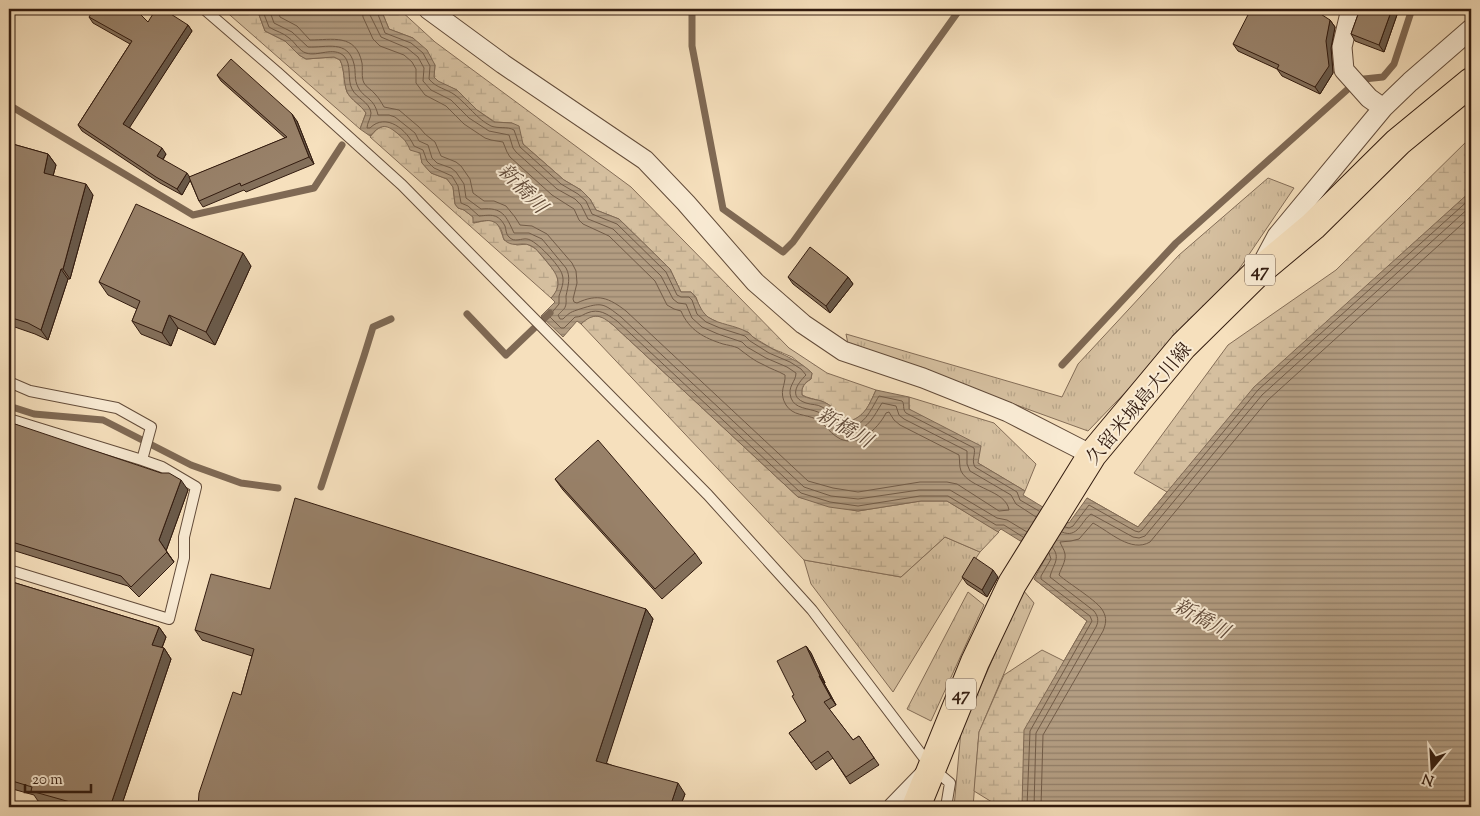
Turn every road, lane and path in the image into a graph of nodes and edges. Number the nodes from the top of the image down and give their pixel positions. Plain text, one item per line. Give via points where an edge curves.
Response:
1 (204, 9) edge
2 (428, 9) edge
3 (1351, 9) edge
4 (1471, 29) edge
5 (1471, 82) edge
6 (1383, 108) junction
7 (1258, 272) junction
8 (9, 382) edge
9 (9, 419) edge
10 (143, 455) junction
11 (1092, 455) junction
12 (9, 570) edge
13 (931, 768) junction
14 (893, 807) edge
15 (916, 807) edge
16 (946, 807) edge

1 - 13 lane via 402,185 708,495 812,610
2 - 11 street via 645,160 755,282 803,324 843,351 1008,412
3 - 6 street via 1342,46 1344,70 1369,98
4 - 6 street
5 - 7 main road, 久留米城島大川線 / 47 via 1398,142 1312,226
6 - 7 street via 1277,236
7 - 11 main road, 久留米城島大川線 / 47 via 1183,346
8 - 10 lane via 30,391 117,408 151,427
9 - 10 lane
10 - 12 lane via 196,487 169,619
11 - 13 main road, 久留米城島大川線 / 47 via 1012,584 974,662
13 - 14 street
13 - 15 main road, 久留米城島大川線 / 47
13 - 16 lane via 950,783

